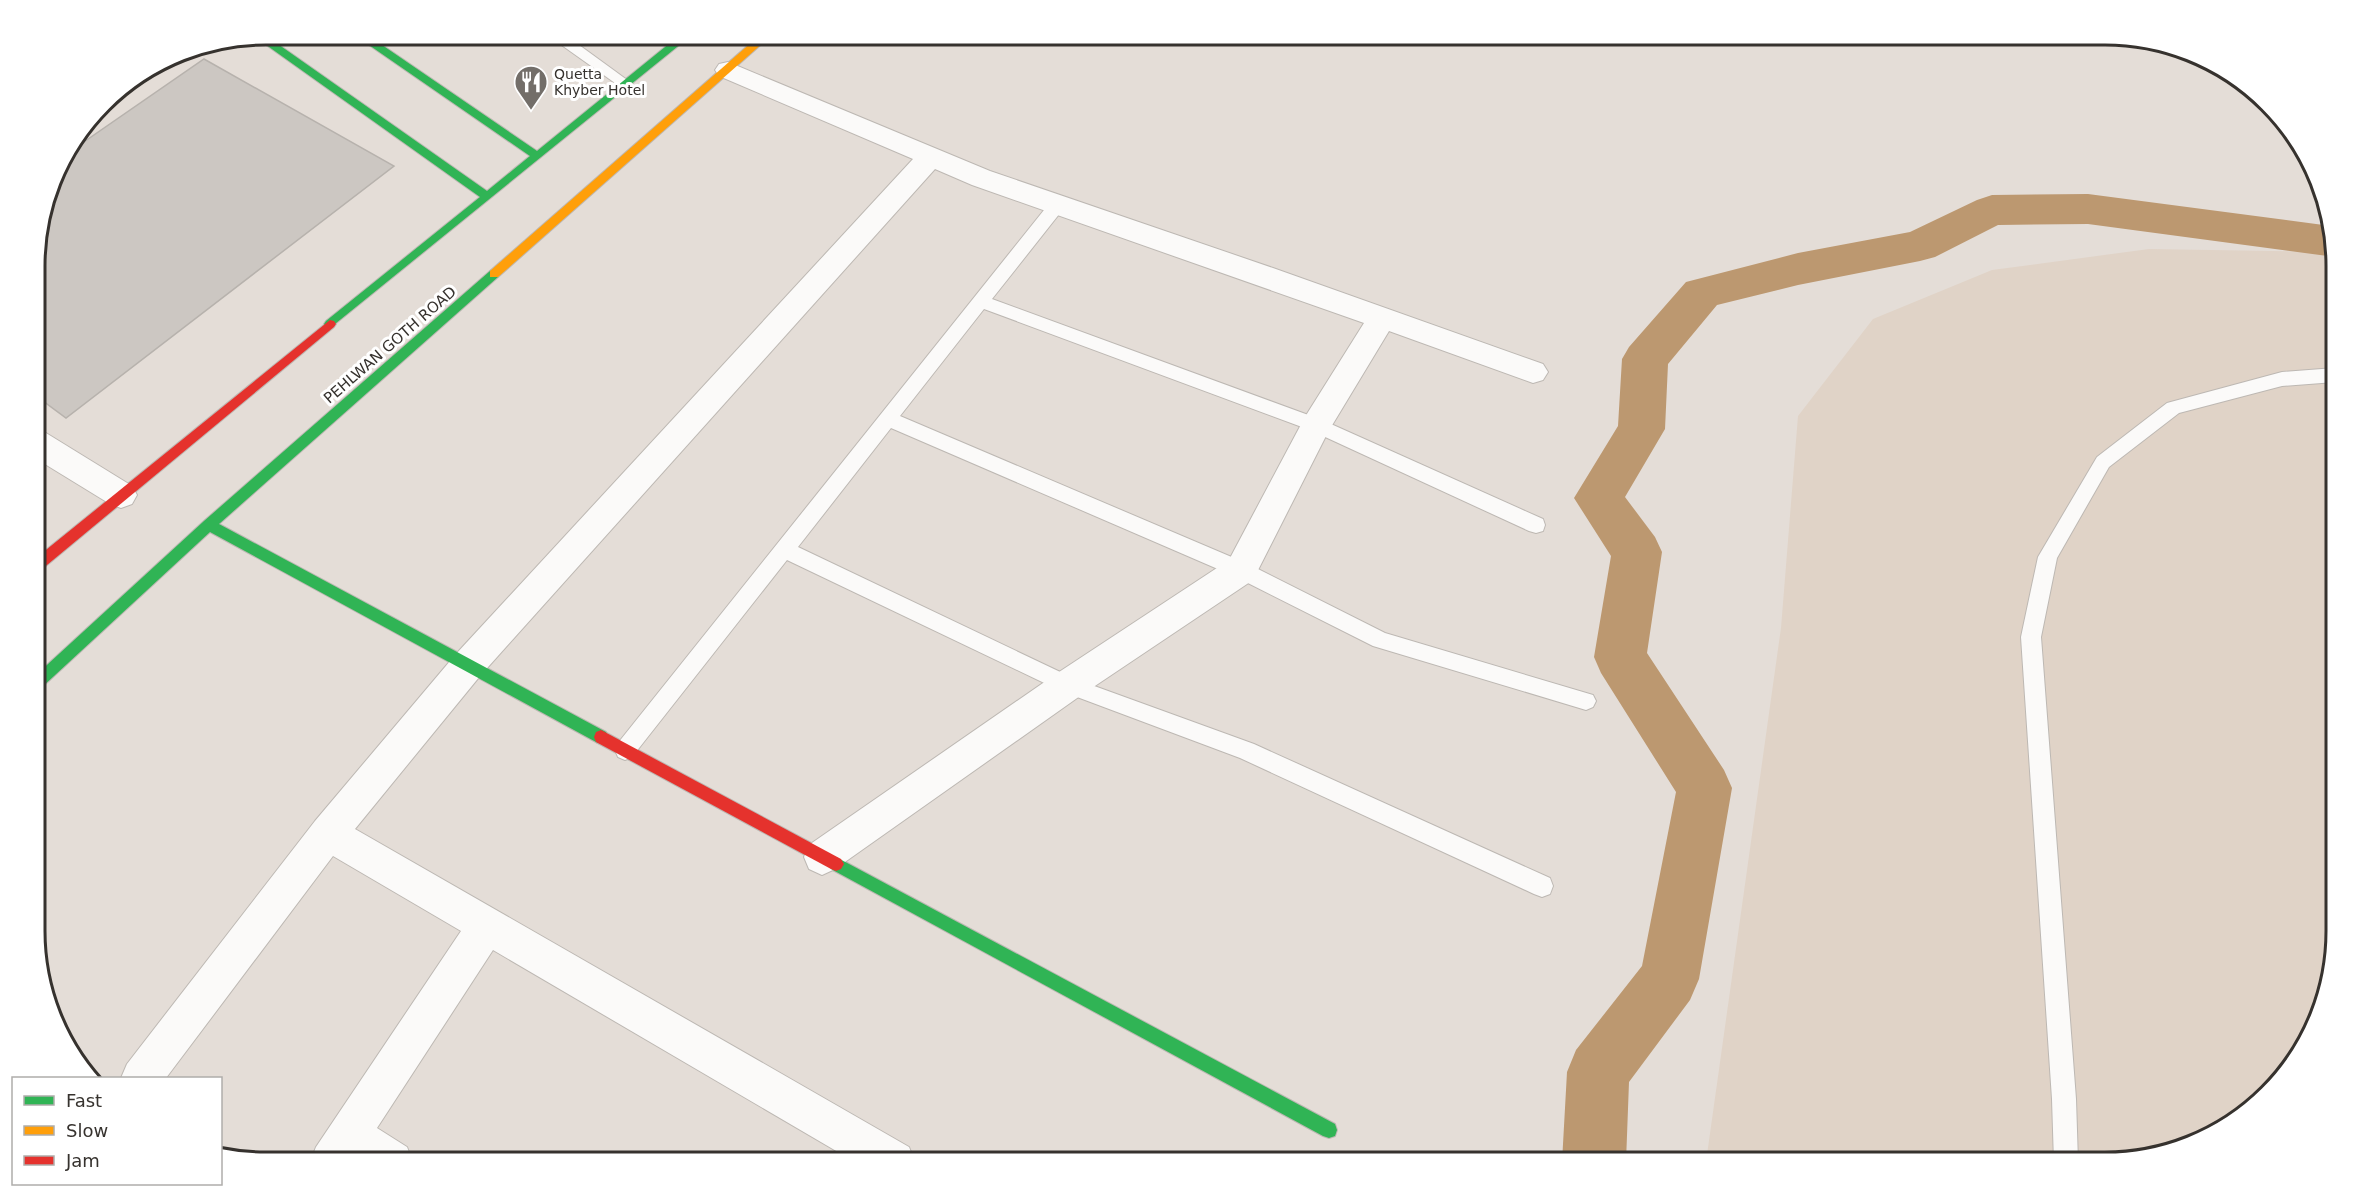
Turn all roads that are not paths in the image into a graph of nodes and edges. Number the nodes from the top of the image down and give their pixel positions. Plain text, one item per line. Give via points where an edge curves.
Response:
1 (273, 45) edge
2 (374, 45) edge
3 (569, 45) edge
4 (675, 45) edge
5 (756, 45) edge
6 (728, 70) junction
7 (627, 85) junction
8 (536, 156) junction
9 (931, 156) junction
10 (487, 196) junction
11 (1058, 204) junction
12 (981, 301) junction
13 (1382, 318) junction
14 (1533, 372) dead end
15 (2326, 376) edge
16 (888, 419) junction
17 (1316, 424) junction
18 (45, 448) edge
19 (121, 495) junction
20 (209, 525) junction
21 (1536, 525) dead end
22 (784, 549) junction
23 (45, 558) edge
24 (1241, 570) junction
25 (468, 665) junction
26 (45, 676) edge
27 (1068, 685) junction
28 (1586, 701) dead end
29 (625, 750) junction
30 (328, 833) junction
31 (822, 857) junction
32 (1542, 886) dead end
33 (487, 926) junction
34 (142, 1077) edge
35 (1329, 1130) dead end
36 (341, 1149) edge
37 (877, 1152) edge
38 (2066, 1152) edge

1 - 10 street
2 - 8 street
3 - 7 lane
4 - 7 street
5 - 6 street, PEHLWAN GOTH ROAD
6 - 9 street
6 - 20 street, PEHLWAN GOTH ROAD
7 - 8 street
8 - 10 street
9 - 11 street
9 - 25 street
10 - 19 street
11 - 12 lane
11 - 13 street
12 - 16 lane
12 - 17 lane
13 - 14 street
13 - 17 street
15 - 38 lane via 2282,379 2173,408 2103,462 2048,557 2031,637
16 - 22 lane
16 - 24 lane
17 - 21 lane
17 - 24 street
18 - 19 street
19 - 23 street
20 - 25 street
20 - 26 street, PEHLWAN GOTH ROAD
22 - 27 lane
22 - 29 lane
24 - 27 street
24 - 28 lane via 1380,640
25 - 29 street
25 - 30 street
27 - 31 street
27 - 32 lane via 1247,751
29 - 31 street
30 - 33 street
30 - 34 street
31 - 35 street
33 - 36 street
33 - 37 street

